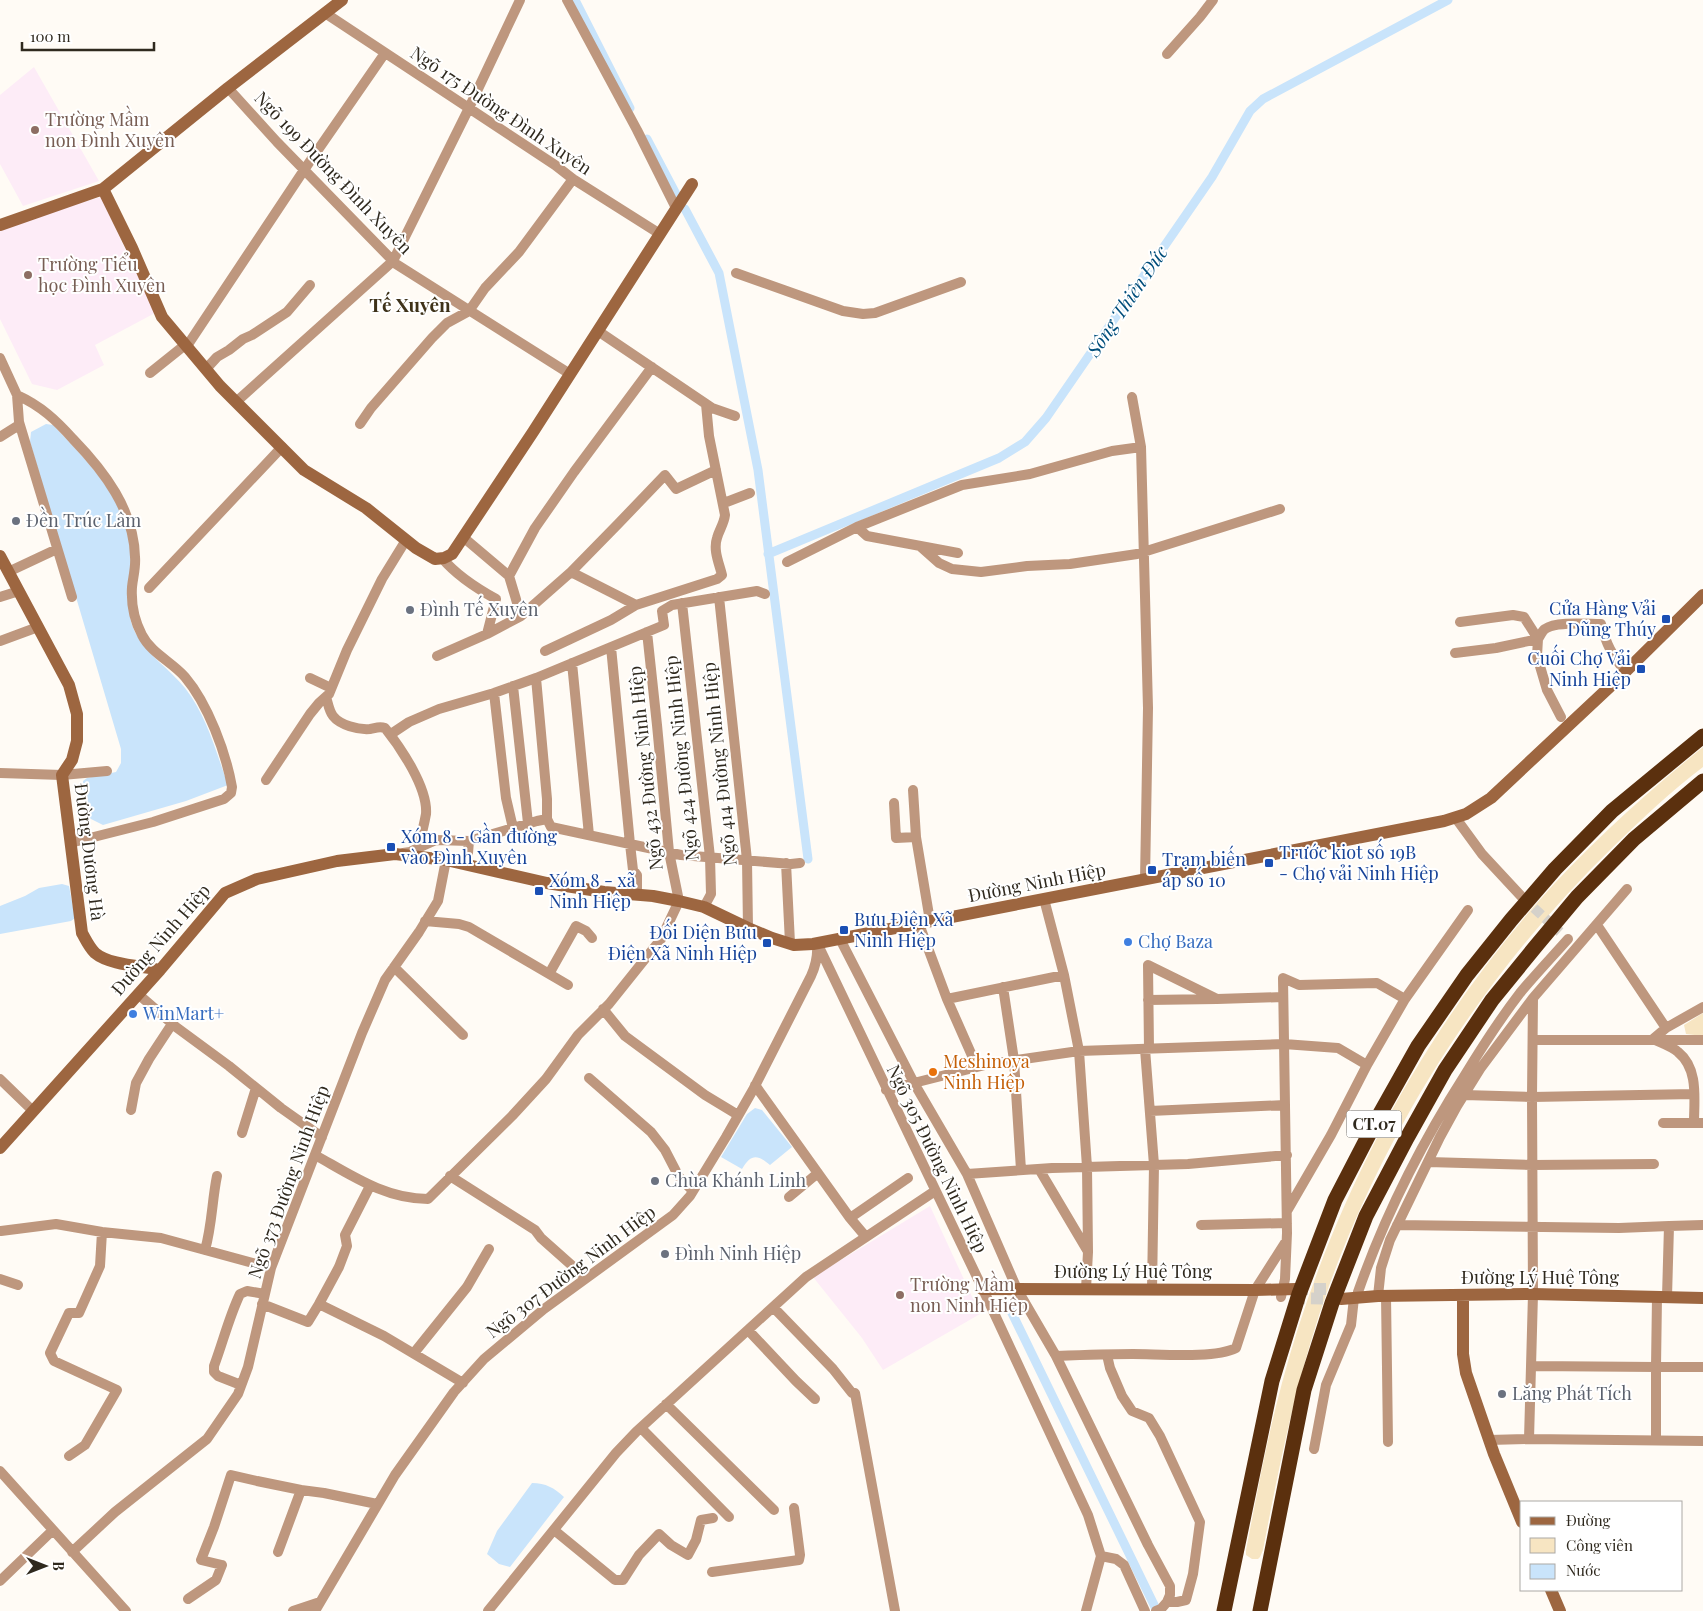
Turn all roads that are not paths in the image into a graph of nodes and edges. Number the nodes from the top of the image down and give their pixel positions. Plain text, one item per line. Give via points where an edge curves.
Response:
1 (342, 0) edge
2 (520, 0) edge
3 (566, 0) edge
4 (1213, 0) edge
5 (325, 13) junction
6 (385, 53) junction
7 (1167, 54) dead end
8 (228, 88) junction
9 (469, 108) junction
10 (304, 170) junction
11 (573, 179) junction
12 (692, 184) dead end
13 (103, 189) junction
14 (676, 208) junction
15 (0, 225) edge
16 (660, 234) junction
17 (393, 261) junction
18 (736, 273) dead end
19 (961, 282) dead end
20 (310, 285) dead end
21 (469, 311) junction
22 (598, 331) junction
23 (186, 345) junction
24 (0, 358) edge
25 (652, 367) junction
26 (206, 369) junction
27 (150, 373) dead end
28 (570, 374) junction
29 (17, 395) junction
30 (1132, 397) dead end
31 (236, 402) junction
32 (706, 404) junction
33 (735, 416) dead end
34 (360, 424) dead end
35 (19, 425) junction
36 (0, 437) edge
37 (282, 447) junction
38 (1141, 447) junction
39 (716, 470) junction
40 (750, 493) dead end
41 (724, 503) junction
42 (1280, 509) dead end
43 (857, 527) junction
44 (463, 538) junction
45 (406, 540) junction
46 (921, 547) junction
47 (57, 550) junction
48 (1144, 552) junction
49 (958, 554) dead end
50 (0, 556) edge
51 (442, 558) junction
52 (787, 562) dead end
53 (8, 572) junction
54 (571, 572) junction
55 (508, 576) junction
56 (149, 588) dead end
57 (19, 591) junction
58 (765, 594) dead end
59 (1703, 595) edge
60 (0, 597) edge
61 (72, 597) dead end
62 (719, 597) junction
63 (682, 604) junction
64 (636, 605) junction
65 (521, 616) junction
66 (1460, 622) dead end
67 (38, 627) junction
68 (647, 632) junction
69 (487, 634) junction
70 (1538, 639) junction
71 (0, 641) edge
72 (610, 647) junction
73 (545, 651) dead end
74 (1454, 653) dead end
75 (437, 656) dead end
76 (572, 663) junction
77 (1626, 671) junction
78 (310, 678) dead end
79 (536, 678) junction
80 (513, 686) junction
81 (329, 692) junction
82 (494, 693) junction
83 (1561, 717) dead end
84 (388, 731) junction
85 (1703, 736) edge
86 (107, 772) dead end
87 (0, 773) edge
88 (62, 775) junction
89 (266, 780) dead end
90 (1703, 781) edge
91 (913, 790) dead end
92 (894, 803) dead end
93 (1455, 818) junction
94 (547, 819) junction
95 (528, 823) junction
96 (513, 828) junction
97 (589, 835) junction
98 (916, 837) junction
99 (469, 841) junction
100 (70, 843) junction
101 (630, 844) junction
102 (418, 848) junction
103 (669, 852) junction
104 (394, 854) junction
105 (710, 857) junction
106 (446, 860) junction
107 (747, 860) junction
108 (800, 862) dead end
109 (786, 863) junction
110 (466, 865) junction
111 (1145, 880) junction
112 (1627, 889) dead end
113 (637, 894) junction
114 (1521, 896) tunnel mouth
115 (1044, 899) junction
116 (679, 901) junction
117 (704, 907) junction
118 (1468, 910) dead end
119 (425, 922) junction
120 (924, 923) junction
121 (1597, 925) junction
122 (748, 928) junction
123 (1560, 932) tunnel mouth
124 (592, 938) dead end
125 (840, 939) junction
126 (1568, 939) junction
127 (790, 943) junction
128 (817, 944) junction
129 (1577, 948) junction
130 (394, 967) junction
131 (160, 970) junction
132 (550, 974) junction
133 (1064, 975) junction
134 (568, 985) dead end
135 (1003, 987) junction
136 (138, 994) junction
137 (1284, 998) junction
138 (1533, 998) junction
139 (947, 999) junction
140 (1217, 999) junction
141 (1405, 999) junction
142 (1148, 1000) junction
143 (1703, 1007) edge
144 (603, 1009) junction
145 (1687, 1016) junction
146 (172, 1024) junction
147 (1666, 1028) junction
148 (463, 1035) dead end
149 (1653, 1039) junction
150 (1534, 1040) junction
151 (1691, 1040) junction
152 (1703, 1040) edge
153 (1284, 1044) junction
154 (1147, 1049) junction
155 (1080, 1051) junction
156 (1014, 1060) junction
157 (1367, 1065) junction
158 (978, 1067) junction
159 (589, 1078) dead end
160 (0, 1079) edge
161 (914, 1083) junction
162 (755, 1085) junction
163 (256, 1088) junction
164 (886, 1090) junction
165 (1694, 1094) junction
166 (1464, 1095) junction
167 (1532, 1097) junction
168 (1286, 1105) junction
169 (131, 1110) dead end
170 (1150, 1111) junction
171 (33, 1112) junction
172 (738, 1115) junction
173 (1663, 1123) dead end
174 (1698, 1123) edge
175 (242, 1133) dead end
176 (322, 1137) junction
177 (0, 1148) edge
178 (315, 1155) junction
179 (1286, 1155) junction
180 (1428, 1162) junction
181 (1654, 1164) dead end
182 (1154, 1165) junction
183 (1532, 1165) junction
184 (1087, 1167) junction
185 (1039, 1169) junction
186 (1021, 1170) junction
187 (818, 1173) junction
188 (967, 1174) junction
189 (217, 1176) dead end
190 (450, 1176) junction
191 (908, 1178) dead end
192 (370, 1186) junction
193 (693, 1191) junction
194 (935, 1191) junction
195 (789, 1197) dead end
196 (850, 1218) junction
197 (1286, 1218) junction
198 (1201, 1225) dead end
199 (1397, 1225) junction
200 (1703, 1225) edge
201 (1669, 1226) junction
202 (1532, 1228) junction
203 (0, 1231) edge
204 (102, 1232) junction
205 (0, 1237) edge
206 (866, 1237) junction
207 (1286, 1242) junction
208 (205, 1250) junction
209 (489, 1250) dead end
210 (1088, 1252) junction
211 (271, 1268) junction
212 (586, 1278) junction
213 (0, 1279) edge
214 (18, 1285) dead end
215 (982, 1289) junction
216 (1017, 1289) junction
217 (1086, 1289) junction
218 (1152, 1290) junction
219 (1255, 1290) junction
220 (1288, 1293) joint
221 (1342, 1294) tunnel mouth
222 (1533, 1294) junction
223 (1356, 1295) junction
224 (1463, 1295) junction
225 (1382, 1296) junction
226 (1662, 1297) junction
227 (1703, 1298) edge
228 (264, 1299) junction
229 (319, 1304) junction
230 (773, 1307) junction
231 (748, 1330) junction
232 (414, 1353) junction
233 (1107, 1355) junction
234 (1056, 1356) junction
235 (1531, 1366) junction
236 (1656, 1367) junction
237 (1703, 1367) edge
238 (463, 1382) junction
239 (241, 1385) junction
240 (815, 1399) dead end
241 (666, 1404) junction
242 (641, 1428) junction
243 (1529, 1439) junction
244 (1489, 1440) junction
245 (1656, 1440) junction
246 (1703, 1441) edge
247 (1388, 1442) dead end
248 (1314, 1450) dead end
249 (69, 1456) dead end
250 (0, 1471) edge
251 (301, 1490) junction
252 (377, 1504) junction
253 (794, 1508) dead end
254 (774, 1510) dead end
255 (1520, 1517) edge
256 (713, 1518) dead end
257 (729, 1518) dead end
258 (53, 1530) junction
259 (554, 1530) junction
260 (72, 1552) junction
261 (278, 1552) dead end
262 (1101, 1556) junction
263 (0, 1566) edge
264 (712, 1572) dead end
265 (4, 1577) edge
266 (1551, 1591) edge
267 (188, 1599) dead end
268 (317, 1607) edge
269 (1161, 1607) edge
270 (126, 1611) edge
271 (293, 1611) edge
272 (488, 1611) edge
273 (895, 1611) edge
274 (1086, 1611) edge
275 (1145, 1611) edge
276 (1224, 1611) edge
277 (1260, 1611) edge
278 (1560, 1611) edge

1 - 5 main road
2 - 9 street
3 - 14 street
4 - 7 street
5 - 6 street, Ngõ 175 Đường Đình Xuyên
5 - 8 main road
6 - 9 street, Ngõ 175 Đường Đình Xuyên
6 - 10 street
8 - 10 street, Ngõ 199 Đường Đình Xuyên
8 - 13 main road
9 - 11 street, Ngõ 175 Đường Đình Xuyên
9 - 17 street
10 - 17 street, Ngõ 199 Đường Đình Xuyên
10 - 23 street
11 - 16 street, Ngõ 175 Đường Đình Xuyên
11 - 21 street via 519,252 485,288
12 - 14 main road
13 - 15 main road
13 - 23 main road via 162,317
14 - 16 main road
16 - 22 main road
17 - 21 street, Ngõ 199 Đường Đình Xuyên
17 - 31 street
18 - 19 street via 843,311 864,314
20 - 26 street via 287,312 217,357
21 - 28 street, Ngõ 199 Đường Đình Xuyên
21 - 34 street via 432,338
22 - 25 street
22 - 28 main road
23 - 26 main road
23 - 27 street
24 - 29 street
25 - 32 street
25 - 55 street via 574,472
26 - 31 main road
28 - 44 main road
29 - 35 street
29 - 100 street via 53,418 99,467 122,505 130,525 136,558 132,597 136,623 151,647 185,677 205,707 217,734 232,788 228,796 215,802
30 - 38 street
31 - 37 main road
32 - 33 street
32 - 39 street
35 - 36 street
35 - 47 street
37 - 45 main road via 304,470 366,508
37 - 56 street
38 - 43 street via 1112,451 1030,474 962,485
38 - 48 street
39 - 41 street
39 - 54 street via 676,489 665,475
40 - 41 street
41 - 64 street via 723,526 715,549 722,575
42 - 48 street
43 - 46 street via 867,536
43 - 52 street
44 - 51 main road via 452,554
44 - 55 street
45 - 51 main road via 435,559
45 - 81 street via 382,579
46 - 48 street via 952,570 981,572 1070,564
46 - 49 street
47 - 53 street
47 - 61 street
48 - 111 street via 1148,708
50 - 53 main road, Đường Dương Hà
51 - 69 street via 476,588 496,599
53 - 57 main road, Đường Dương Hà
54 - 64 street
54 - 65 street
55 - 65 street
57 - 60 street
57 - 67 main road, Đường Dương Hà
58 - 62 street via 757,591
59 - 77 main road, Đường Ninh Hiệp
62 - 63 street
62 - 107 street, Ngõ 414 Đường Ninh Hiệp
63 - 68 street via 662,611 664,624
63 - 105 street, Ngõ 424 Đường Ninh Hiệp
64 - 73 street
65 - 69 street
66 - 70 street via 1513,615 1524,617
67 - 71 street
67 - 88 main road, Đường Dương Hà via 69,685 77,714 77,741 72,760
68 - 72 street
68 - 103 street, Ngõ 432 Đường Ninh Hiệp
69 - 75 street
70 - 74 street
70 - 77 street via 1545,629 1556,625 1601,624 1612,655
70 - 83 street via 1537,656 1547,690
72 - 76 street
72 - 101 street
76 - 79 street
76 - 97 street
77 - 93 main road, Đường Ninh Hiệp via 1491,798
78 - 81 street
79 - 80 street
79 - 94 street
80 - 82 street
80 - 95 street
81 - 84 street via 331,713 342,723 364,728 378,726
81 - 89 street via 310,714
82 - 84 street via 439,709
82 - 96 street via 506,798
84 - 102 street via 423,791 426,813
85 - 276 highway, CT.07 via 1612,811 1511,920 1467,975 1418,1046 1377,1119 1335,1200 1299,1294 1272,1381
86 - 88 street
87 - 88 street
88 - 100 main road, Đường Dương Hà
90 - 277 highway, CT.07 via 1634,839 1577,897 1536,946 1492,1000 1450,1062 1407,1138 1366,1216 1332,1303 1304,1390
91 - 98 street
92 - 98 street via 896,838
93 - 111 main road, Đường Ninh Hiệp
93 - 114 street via 1482,854
94 - 95 street
94 - 97 street via 551,826
95 - 96 street
96 - 99 street
97 - 101 street
98 - 120 street
99 - 102 street via 436,840
99 - 110 street
100 - 131 main road, Đường Dương Hà via 82,933 89,945 97,954 112,961
101 - 103 street
101 - 113 street via 633,870 637,875
102 - 104 street
103 - 105 street
103 - 116 street, Ngõ 432 Đường Ninh Hiệp
104 - 106 main road, Đường Ninh Hiệp
104 - 131 main road, Đường Ninh Hiệp via 337,861 257,879 225,893
105 - 107 street
105 - 117 street, Ngõ 424 Đường Ninh Hiệp via 711,894
106 - 110 main road, Đường Ninh Hiệp
106 - 119 street, Ngõ 373 Đường Ninh Hiệp via 438,901
107 - 109 street
107 - 122 street, Ngõ 414 Đường Ninh Hiệp
108 - 109 street
109 - 127 street
110 - 113 main road, Đường Ninh Hiệp via 547,883
111 - 115 main road, Đường Ninh Hiệp
112 - 121 street
113 - 116 main road, Đường Ninh Hiệp
115 - 120 main road, Đường Ninh Hiệp
115 - 133 street
116 - 117 main road, Đường Ninh Hiệp
116 - 144 street via 661,938
117 - 122 main road, Đường Ninh Hiệp
118 - 141 street
119 - 130 street, Ngõ 373 Đường Ninh Hiệp
119 - 132 street via 470,926
120 - 125 main road, Đường Ninh Hiệp
120 - 139 street
121 - 129 street
121 - 147 street
122 - 127 main road, Đường Ninh Hiệp
123 - 126 street
124 - 132 street via 576,926
125 - 128 main road, Đường Ninh Hiệp
125 - 161 street
126 - 129 street
126 - 223 street via 1520,994 1481,1049 1429,1133 1392,1206
127 - 128 main road, Đường Ninh Hiệp
128 - 162 street, Ngõ 307 Đường Ninh Hiệp via 816,966
128 - 164 street, Ngõ 305 Đường Ninh Hiệp
129 - 138 street
130 - 148 street
130 - 176 street, Ngõ 373 Đường Ninh Hiệp via 377,998
131 - 136 main road, Đường Ninh Hiệp
132 - 134 street
133 - 135 street
133 - 155 street
135 - 139 street
135 - 156 street
136 - 146 street
136 - 171 main road, Đường Ninh Hiệp
137 - 140 street
137 - 141 street via 1283,978 1299,986 1377,983
137 - 153 street
138 - 150 street
138 - 166 street
139 - 158 street
140 - 142 street
140 - 142 street via 1148,965
141 - 157 street
142 - 154 street
143 - 145 street
144 - 172 street via 626,1036 705,1095
144 - 190 street via 578,1035 546,1079
145 - 147 street
145 - 151 street via 1681,1028
146 - 163 street
146 - 169 street via 136,1083
147 - 149 street
149 - 150 street
149 - 151 street
149 - 165 street via 1680,1054 1694,1078
150 - 167 street
151 - 152 street
153 - 154 street
153 - 157 street via 1338,1048
153 - 168 street
154 - 155 street
154 - 170 street
155 - 156 street
155 - 184 street
156 - 158 street
156 - 186 street
157 - 197 street
158 - 161 street
159 - 193 street via 651,1132 679,1177
160 - 171 street
161 - 164 street
161 - 188 street
162 - 172 street, Ngõ 307 Đường Ninh Hiệp
162 - 187 street
163 - 175 street
163 - 176 street
164 - 194 street, Ngõ 305 Đường Ninh Hiệp
165 - 167 street
165 - 174 street
166 - 167 street
166 - 180 street
167 - 183 street
168 - 170 street
168 - 179 street
170 - 182 street
171 - 177 main road, Đường Ninh Hiệp
172 - 193 street, Ngõ 307 Đường Ninh Hiệp
173 - 174 street
176 - 178 street, Ngõ 373 Đường Ninh Hiệp
178 - 192 street
178 - 211 street, Ngõ 373 Đường Ninh Hiệp
179 - 182 street
179 - 197 street
180 - 183 street
180 - 199 street
181 - 183 street
182 - 184 street
182 - 218 street
183 - 202 street
184 - 185 street
184 - 210 street
185 - 186 street
185 - 210 street
186 - 188 street
187 - 195 street
187 - 196 street
188 - 216 street
189 - 208 street
190 - 192 street via 428,1198 412,1198
190 - 212 street via 535,1230
191 - 196 street
192 - 229 street via 345,1235 347,1246 339,1267
193 - 212 street, Ngõ 307 Đường Ninh Hiệp via 673,1214
194 - 206 street
194 - 215 street, Ngõ 305 Đường Ninh Hiệp
196 - 206 street
197 - 198 street
197 - 207 street
199 - 202 street
199 - 225 street via 1381,1268
200 - 201 street
201 - 202 street
201 - 226 street
202 - 222 street
203 - 204 street via 56,1224
203 - 205 street
204 - 208 street via 161,1238
204 - 249 street via 100,1266 79,1313 69,1313 50,1352 54,1361 118,1390 85,1445
206 - 230 street via 806,1277
207 - 219 street
207 - 220 street
208 - 211 street
209 - 232 street via 467,1287
210 - 217 street
211 - 228 street, Ngõ 373 Đường Ninh Hiệp
212 - 238 street, Ngõ 307 Đường Ninh Hiệp via 484,1359
213 - 214 street
215 - 216 main road, Đường Lý Huệ Tông
215 - 262 street, Ngõ 305 Đường Ninh Hiệp via 1088,1515
216 - 217 main road, Đường Lý Huệ Tông
216 - 234 street
217 - 218 main road, Đường Lý Huệ Tông
218 - 219 main road, Đường Lý Huệ Tông
219 - 220 main road, Đường Lý Huệ Tông
219 - 233 street via 1241,1339 1236,1348 1227,1353
221 - 223 main road, Đường Lý Huệ Tông
222 - 224 main road, Đường Lý Huệ Tông
222 - 226 main road, Đường Lý Huệ Tông
222 - 235 street
223 - 225 main road, Đường Lý Huệ Tông
223 - 248 street via 1350,1324 1326,1385
224 - 225 main road, Đường Lý Huệ Tông
224 - 244 main road via 1466,1373
225 - 247 street
226 - 227 main road, Đường Lý Huệ Tông
226 - 236 street
228 - 229 street via 308,1322
228 - 239 street, Ngõ 373 Đường Ninh Hiệp
228 - 239 street via 248,1291 240,1294 214,1366 218,1376
229 - 232 street
230 - 231 street
230 - 273 street via 853,1393
231 - 240 street
231 - 241 street
232 - 238 street
233 - 234 street
233 - 269 street via 1122,1396 1132,1411 1149,1418 1160,1436 1200,1522 1186,1600
234 - 269 street via 1170,1586 1170,1595
235 - 236 street
235 - 243 street
236 - 237 street
236 - 245 street
238 - 252 street, Ngõ 307 Đường Ninh Hiệp via 395,1474
239 - 260 street, Ngõ 373 Đường Ninh Hiệp via 207,1439 115,1512
241 - 242 street
241 - 254 street
242 - 257 street
242 - 259 street via 616,1453
243 - 244 street
243 - 245 street
244 - 255 main road
245 - 246 street
250 - 258 street
251 - 252 street
251 - 261 street
251 - 267 street via 231,1475 201,1560 222,1565 216,1580
252 - 268 street, Ngõ 307 Đường Ninh Hiệp
253 - 264 street via 799,1560
256 - 259 street via 701,1520 688,1556 659,1534 639,1555 623,1580 615,1580
258 - 260 street
258 - 265 street
259 - 272 street
260 - 270 street
262 - 274 street
262 - 275 street via 1124,1565
263 - 265 street
266 - 278 main road
268 - 271 street

